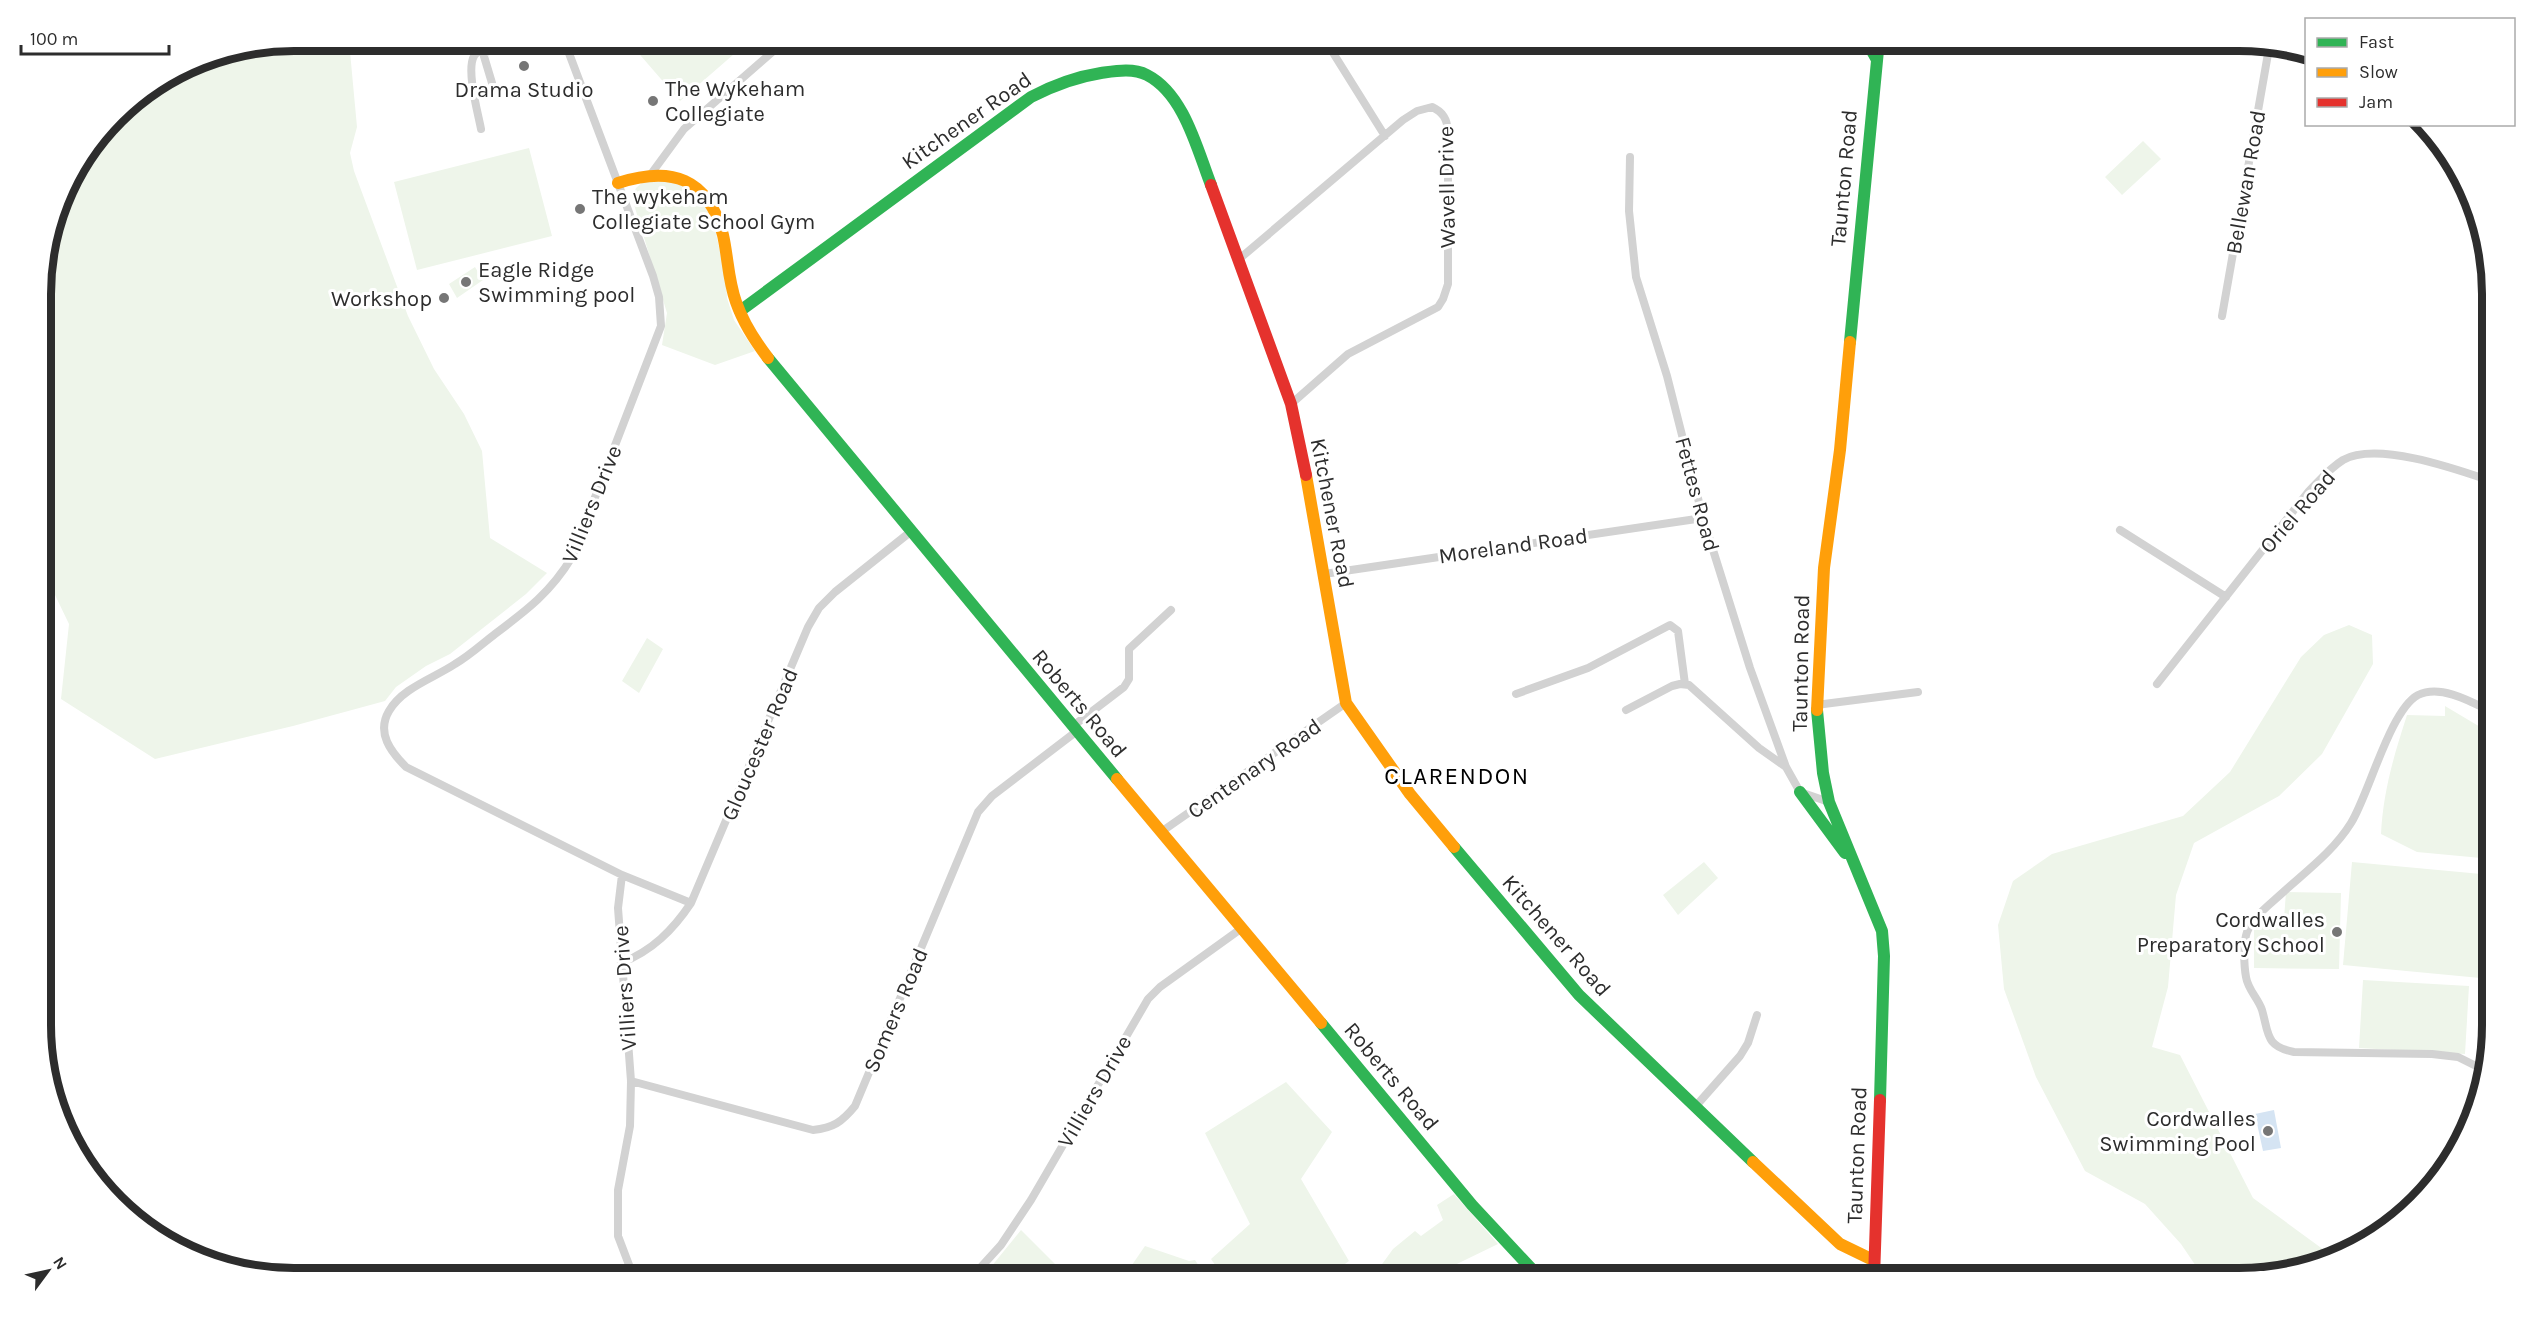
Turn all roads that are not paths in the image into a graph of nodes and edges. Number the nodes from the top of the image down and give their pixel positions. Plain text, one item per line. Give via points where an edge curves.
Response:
1 (479, 51) edge
2 (489, 51) edge
3 (568, 51) edge
4 (773, 51) edge
5 (1332, 51) edge
6 (1872, 51) edge
7 (1877, 51) edge
8 (2268, 53) edge
9 (1876, 58) junction
10 (492, 83) dead end
11 (481, 129) dead end
12 (1385, 136) junction
13 (1630, 157) dead end
14 (651, 174) junction
15 (618, 183) junction
16 (1238, 260) junction
17 (740, 311) junction
18 (2222, 316) dead end
19 (1291, 404) junction
20 (2482, 478) edge
21 (1703, 518) junction
22 (2120, 530) dead end
23 (909, 533) junction
24 (1324, 574) junction
25 (2226, 597) junction
26 (1172, 610) dead end
27 (1685, 684) junction
28 (2157, 684) dead end
29 (1918, 692) dead end
30 (1516, 694) dead end
31 (1346, 703) junction
32 (1816, 705) junction
33 (2482, 707) edge
34 (1626, 710) dead end
35 (1075, 728) junction
36 (1786, 767) junction
37 (1800, 792) junction
38 (1829, 802) junction
39 (1161, 832) junction
40 (1852, 860) junction
41 (622, 875) junction
42 (691, 903) junction
43 (1242, 928) junction
44 (621, 963) junction
45 (1756, 1015) dead end
46 (2478, 1067) edge
47 (631, 1081) junction
48 (1695, 1107) junction
49 (1873, 1260) junction
50 (629, 1268) edge
51 (980, 1268) edge
52 (1529, 1268) edge
53 (1873, 1268) edge

1 - 11 street via 471,73
2 - 10 street via 483,53
3 - 15 street, Villiers Drive
4 - 14 street via 684,129
5 - 12 street
6 - 9 street
7 - 9 street, Taunton Road
8 - 18 street, Bellewan Road
9 - 32 street, Taunton Road via 1840,450 1824,568
12 - 16 street, Wavell Drive
12 - 19 street, Wavell Drive via 1403,120 1432,106 1447,121 1448,284 1443,299 1430,312 1348,354
13 - 21 street, Fettes Road via 1629,210 1636,277 1668,376
14 - 15 street, Roberts Road
14 - 17 street, Roberts Road via 672,174 695,186 712,206
15 - 41 street, Villiers Drive via 659,297 661,326 572,557 541,599 456,664 402,697 389,711 383,727 388,745 406,766
16 - 17 street, Kitchener Road via 1183,115 1159,82 1146,74 1125,70 1057,83 1031,97
16 - 19 street, Kitchener Road
17 - 23 street, Roberts Road via 767,357
19 - 24 street, Kitchener Road
20 - 25 street, Oriel Road via 2413,458 2375,453 2345,459 2309,491
21 - 24 street, Moreland Road
21 - 36 street, Fettes Road
22 - 25 street
23 - 35 street, Roberts Road
23 - 42 street, Gloucester Road via 819,608
24 - 31 street, Kitchener Road
25 - 28 street, Oriel Road
26 - 35 street, Somers Road via 1129,649 1129,679 1124,687
27 - 30 street via 1678,631 1670,625 1604,661
27 - 34 street via 1672,686
27 - 36 street
29 - 32 street
31 - 39 street, Centenary Road
31 - 48 street, Kitchener Road via 1410,794 1579,995
32 - 38 street, Taunton Road
33 - 46 street via 2438,692 2423,693 2408,702 2351,823 2321,858 2257,916 2246,937 2247,981 2261,1009 2268,1036 2277,1047 2295,1052 2432,1054 2458,1057
35 - 39 street, Roberts Road
35 - 47 street, Somers Road via 978,812 855,1106 843,1121 813,1130
36 - 37 street, Fettes Road
37 - 38 street
37 - 40 street
38 - 40 street, Taunton Road
39 - 43 street, Roberts Road
40 - 49 street, Taunton Road via 1876,912 1884,956
41 - 42 street, Villiers Drive
41 - 44 street, Villiers Drive via 618,908
42 - 44 street, Gloucester Road via 665,936 635,958
43 - 51 street, Villiers Drive via 1148,999 1031,1200
43 - 52 street, Roberts Road via 1454,1185
44 - 47 street, Villiers Drive
45 - 48 street via 1740,1056
47 - 50 street, Villiers Drive via 630,1126 618,1190 618,1236
48 - 49 street, Kitchener Road via 1824,1231 1840,1244
49 - 53 street, Taunton Road

